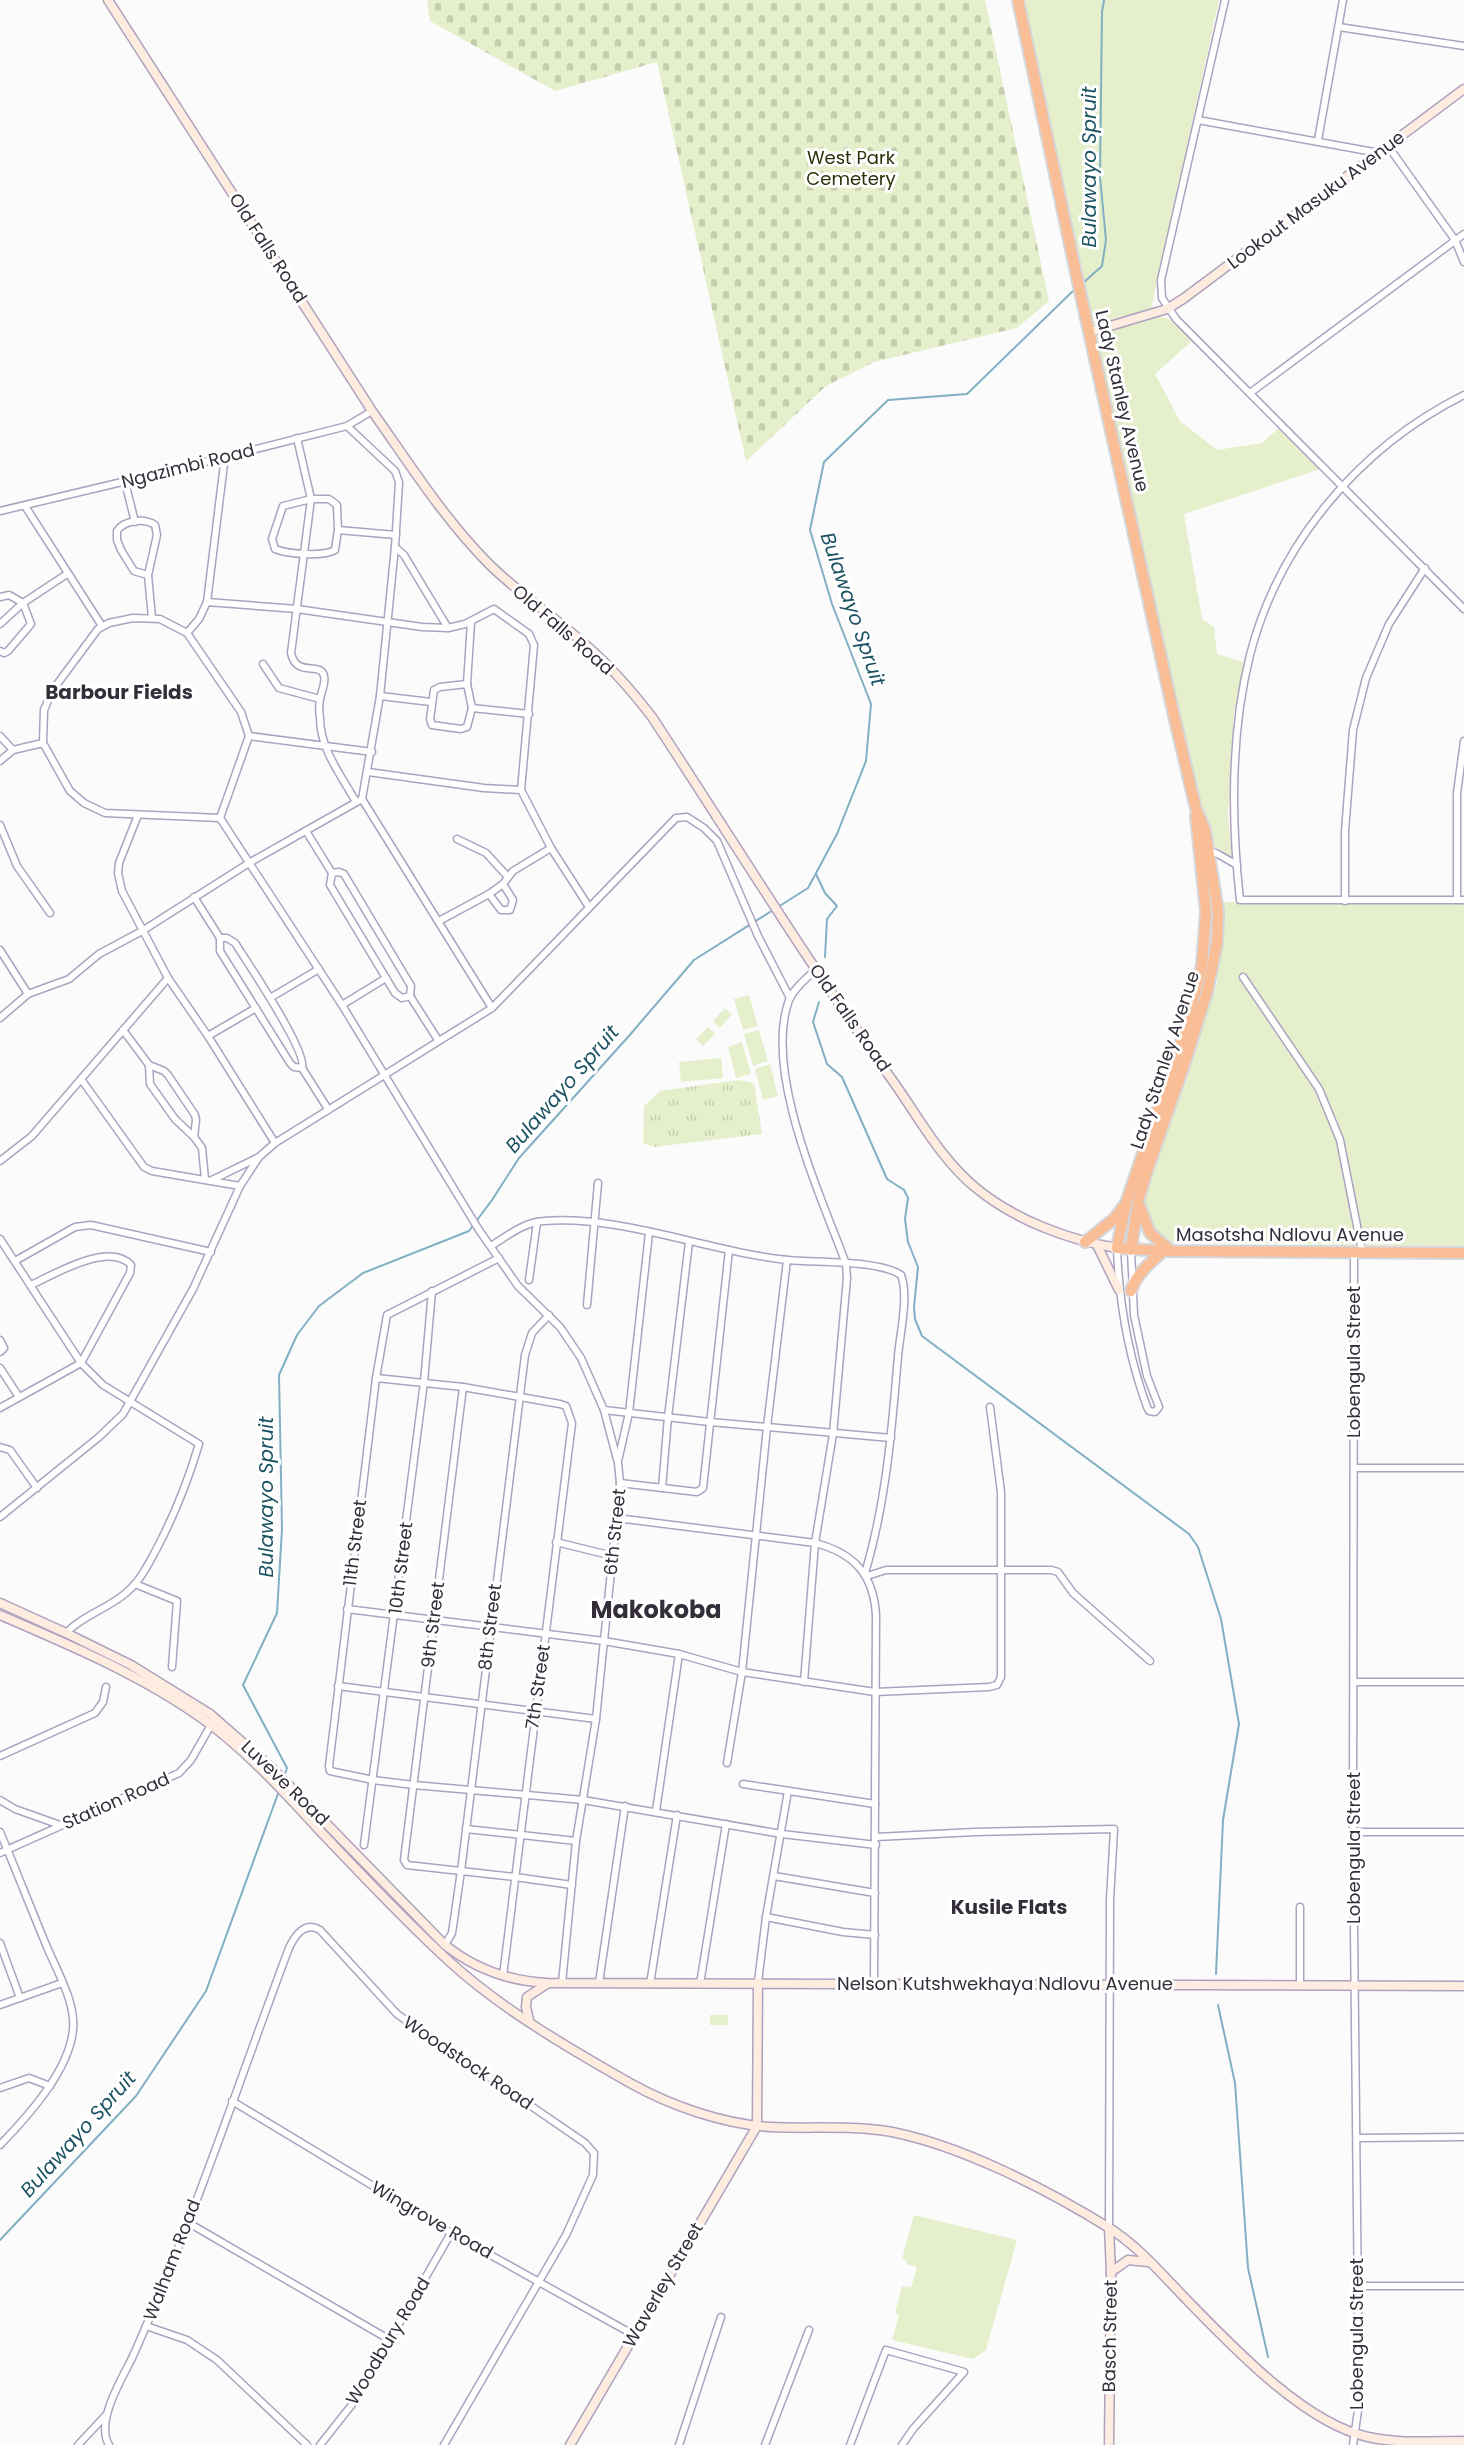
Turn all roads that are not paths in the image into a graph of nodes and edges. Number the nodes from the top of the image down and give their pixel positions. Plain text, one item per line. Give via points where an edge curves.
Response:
1 (108, 0) edge
2 (1018, 0) edge
3 (1225, 0) edge
4 (1343, 0) edge
5 (1339, 27) junction
6 (1464, 46) edge
7 (1464, 89) edge
8 (1198, 120) junction
9 (1318, 140) junction
10 (1388, 146) junction
11 (1379, 153) junction
12 (1463, 235) edge
13 (1455, 240) junction
14 (1464, 262) edge
15 (1167, 309) junction
16 (1090, 332) junction
17 (1250, 393) junction
18 (1464, 395) edge
19 (372, 411) junction
20 (347, 426) junction
21 (297, 438) junction
22 (225, 456) junction
23 (125, 482) junction
24 (1341, 486) junction
25 (311, 500) junction
26 (25, 506) junction
27 (0, 511) edge
28 (135, 522) junction
29 (338, 530) junction
30 (396, 535) junction
31 (395, 547) junction
32 (303, 554) junction
33 (1425, 568) junction
34 (67, 574) junction
35 (148, 575) junction
36 (0, 597) edge
37 (207, 602) junction
38 (22, 603) junction
39 (297, 609) junction
40 (1464, 609) edge
41 (152, 618) junction
42 (388, 622) junction
43 (471, 622) junction
44 (0, 624) edge
45 (102, 626) junction
46 (448, 628) junction
47 (187, 633) junction
48 (0, 651) edge
49 (262, 664) dead end
50 (467, 684) junction
51 (380, 696) junction
52 (320, 699) junction
53 (431, 702) junction
54 (472, 708) junction
55 (529, 714) junction
56 (0, 736) edge
57 (249, 736) junction
58 (1464, 741) edge
59 (43, 743) junction
60 (324, 745) junction
61 (13, 750) junction
62 (372, 752) junction
63 (0, 760) edge
64 (368, 772) junction
65 (520, 790) junction
66 (359, 800) junction
67 (138, 815) junction
68 (220, 818) junction
69 (0, 825) edge
70 (306, 831) junction
71 (457, 839) dead end
72 (551, 848) junction
73 (1204, 854) junction
74 (249, 863) junction
75 (1237, 865) junction
76 (332, 873) junction
77 (508, 877) junction
78 (503, 884) junction
79 (489, 894) junction
80 (194, 897) junction
81 (1461, 900) edge
82 (1345, 901) junction
83 (589, 907) junction
84 (50, 913) dead end
85 (439, 921) junction
86 (142, 931) junction
87 (220, 938) junction
88 (0, 950) edge
89 (318, 969) junction
90 (816, 969) junction
91 (1243, 977) dead end
92 (168, 978) junction
93 (386, 978) junction
94 (28, 994) junction
95 (410, 996) junction
96 (270, 998) junction
97 (790, 998) junction
98 (342, 1005) junction
99 (256, 1008) junction
100 (492, 1008) junction
101 (0, 1018) edge
102 (123, 1030) junction
103 (208, 1036) junction
104 (438, 1040) junction
105 (149, 1065) junction
106 (302, 1068) junction
107 (383, 1074) junction
108 (81, 1078) junction
109 (328, 1109) junction
110 (194, 1137) junction
111 (275, 1143) junction
112 (259, 1157) junction
113 (0, 1161) edge
114 (209, 1179) junction
115 (598, 1183) dead end
116 (240, 1186) junction
117 (1138, 1201) junction
118 (1126, 1203) junction
119 (537, 1222) junction
120 (595, 1223) junction
121 (649, 1233) junction
122 (0, 1239) edge
123 (689, 1242) junction
124 (1085, 1242) junction
125 (1097, 1245) junction
126 (491, 1246) junction
127 (1117, 1248) junction
128 (729, 1250) junction
129 (1131, 1250) junction
130 (1167, 1251) junction
131 (1358, 1251) junction
132 (211, 1252) junction
133 (1464, 1253) edge
134 (499, 1258) junction
135 (787, 1260) junction
136 (15, 1261) junction
137 (846, 1264) junction
138 (529, 1281) dead end
139 (31, 1285) junction
140 (1119, 1290) junction
141 (432, 1291) junction
142 (1131, 1291) junction
143 (587, 1305) dead end
144 (549, 1315) junction
145 (0, 1340) edge
146 (0, 1352) edge
147 (81, 1363) junction
148 (0, 1368) edge
149 (376, 1378) junction
150 (424, 1382) junction
151 (463, 1387) junction
152 (518, 1396) junction
153 (19, 1397) junction
154 (131, 1402) junction
155 (990, 1407) dead end
156 (0, 1408) edge
157 (604, 1410) junction
158 (629, 1413) junction
159 (668, 1417) junction
160 (710, 1422) junction
161 (767, 1427) junction
162 (833, 1434) junction
163 (891, 1438) junction
164 (0, 1448) edge
165 (618, 1463) junction
166 (1354, 1468) junction
167 (1464, 1468) edge
168 (620, 1483) junction
169 (37, 1488) junction
170 (662, 1488) junction
171 (0, 1517) edge
172 (617, 1518) junction
173 (756, 1536) junction
174 (556, 1542) junction
175 (815, 1543) junction
176 (613, 1556) junction
177 (1001, 1569) junction
178 (866, 1575) junction
179 (135, 1584) junction
180 (0, 1603) edge
181 (347, 1609) junction
182 (395, 1614) junction
183 (0, 1615) edge
184 (433, 1620) junction
185 (490, 1627) junction
186 (66, 1633) junction
187 (546, 1633) junction
188 (604, 1641) junction
189 (679, 1654) junction
190 (1150, 1661) dead end
191 (172, 1667) dead end
192 (742, 1672) junction
193 (804, 1682) junction
194 (1354, 1682) junction
195 (1464, 1682) edge
196 (338, 1686) junction
197 (106, 1687) dead end
198 (386, 1692) junction
199 (875, 1692) junction
200 (423, 1697) junction
201 (480, 1704) junction
202 (534, 1711) junction
203 (596, 1719) junction
204 (211, 1725) junction
205 (0, 1756) edge
206 (727, 1762) dead end
207 (373, 1780) junction
208 (743, 1784) dead end
209 (414, 1785) junction
210 (471, 1789) junction
211 (788, 1791) junction
212 (525, 1794) junction
213 (0, 1800) edge
214 (583, 1800) junction
215 (875, 1804) junction
216 (625, 1806) junction
217 (656, 1811) junction
218 (677, 1815) junction
219 (726, 1824) junction
220 (60, 1825) junction
221 (466, 1829) junction
222 (0, 1832) edge
223 (1353, 1832) junction
224 (1464, 1832) edge
225 (782, 1834) junction
226 (520, 1836) junction
227 (876, 1837) junction
228 (576, 1841) junction
229 (364, 1845) dead end
230 (876, 1845) junction
231 (8, 1850) junction
232 (0, 1853) edge
233 (461, 1871) junction
234 (774, 1876) junction
235 (515, 1877) junction
236 (572, 1886) junction
237 (875, 1893) junction
238 (1300, 1906) dead end
239 (766, 1917) junction
240 (874, 1935) junction
241 (0, 1943) edge
242 (445, 1945) junction
243 (503, 1976) junction
244 (758, 1982) junction
245 (62, 1983) junction
246 (547, 1983) junction
247 (562, 1983) junction
248 (599, 1983) junction
249 (650, 1984) junction
250 (700, 1984) junction
251 (874, 1984) junction
252 (1109, 1984) junction
253 (1300, 1985) junction
254 (1355, 1985) junction
255 (1464, 1986) edge
256 (20, 1998) junction
257 (0, 2005) edge
258 (529, 2020) junction
259 (50, 2086) junction
260 (0, 2088) edge
261 (232, 2101) junction
262 (757, 2126) junction
263 (1464, 2137) edge
264 (1357, 2138) junction
265 (0, 2145) edge
266 (187, 2222) junction
267 (1109, 2228) junction
268 (451, 2234) junction
269 (1149, 2262) junction
270 (1111, 2272) junction
271 (540, 2282) junction
272 (1358, 2286) junction
273 (1464, 2286) edge
274 (721, 2317) dead end
275 (146, 2326) junction
276 (809, 2330) dead end
277 (634, 2335) junction
278 (390, 2340) junction
279 (106, 2416) junction
280 (1353, 2433) junction
281 (1464, 2441) edge
282 (78, 2445) edge
283 (109, 2445) edge
284 (307, 2445) edge
285 (320, 2445) edge
286 (444, 2445) edge
287 (570, 2445) edge
288 (679, 2445) edge
289 (765, 2445) edge
290 (850, 2445) edge
291 (902, 2445) edge
292 (1109, 2445) edge
293 (1353, 2445) edge

1 - 19 street, Old Falls Road
2 - 16 highway, Lady Stanley Avenue
3 - 8 street
4 - 5 street
5 - 6 street
5 - 9 street
7 - 10 street, Lookout Masuku Avenue
8 - 9 street
8 - 15 street via 1161,280
9 - 11 street
10 - 11 street, Lookout Masuku Avenue
10 - 13 street
11 - 15 street, Lookout Masuku Avenue
12 - 13 street
13 - 14 street
13 - 17 street
15 - 16 street, Lookout Masuku Avenue
15 - 17 street
16 - 73 highway, Lady Stanley Avenue via 1196,809 1204,830
17 - 24 street
18 - 24 street via 1406,431
19 - 20 street, Ngazimbi Road
19 - 90 street, Old Falls Road via 465,539 508,583 587,646 626,684
20 - 21 street, Ngazimbi Road
20 - 30 street via 397,475
21 - 22 street, Ngazimbi Road
21 - 25 street
22 - 23 street, Ngazimbi Road
22 - 37 street
23 - 26 street, Ngazimbi Road
23 - 28 street
24 - 33 street
24 - 75 street via 1292,555 1272,593 1251,654 1239,711 1235,769
25 - 29 street via 335,502
25 - 32 street
25 - 32 street via 283,506 272,539 277,551
26 - 27 street, Ngazimbi Road
26 - 34 street
28 - 35 street via 152,522 157,529
28 - 35 street via 120,526 117,540 134,571
29 - 30 street
29 - 32 street via 332,551
30 - 31 street
31 - 42 street
31 - 46 street via 404,555
32 - 39 street
33 - 40 street
33 - 82 street via 1389,624 1366,678 1353,730 1345,831
34 - 38 street
34 - 45 street
35 - 41 street
36 - 38 street via 9,595
37 - 39 street
37 - 47 street
38 - 44 street
38 - 48 street via 31,619 30,627 8,651
39 - 42 street
39 - 52 street via 292,659 299,667 322,671 325,679
41 - 45 street
41 - 47 street
42 - 46 street
42 - 51 street
43 - 46 street
43 - 50 street
43 - 55 street via 494,609 532,637
45 - 59 street via 46,700
47 - 57 street via 235,701
49 - 52 street via 279,688
50 - 53 street via 436,688
50 - 54 street
51 - 53 street
51 - 62 street
52 - 60 street
53 - 54 street via 430,719 434,727 466,729
54 - 55 street
55 - 65 street
56 - 61 street
57 - 60 street
57 - 68 street
58 - 81 street via 1457,793
59 - 61 street
59 - 67 street via 70,791 84,803 105,813
60 - 62 street
60 - 66 street
61 - 63 street
62 - 64 street
64 - 65 street
64 - 66 street
65 - 72 street
66 - 70 street
66 - 85 street
67 - 68 street
67 - 86 street via 121,855 118,873 122,891
68 - 74 street, 6th Street
69 - 84 street via 17,866
70 - 74 street
70 - 76 street
71 - 77 street via 486,853
72 - 77 street
72 - 83 street
73 - 75 street via 1216,853
73 - 117 highway, Lady Stanley Avenue via 1218,911 1212,971
73 - 118 highway, Lady Stanley Avenue via 1206,912 1202,965 1188,1021
74 - 80 street
74 - 89 street, 6th Street
75 - 82 street via 1240,900
76 - 93 street via 330,885
76 - 95 street via 344,874 411,986
77 - 78 street
78 - 79 street
78 - 79 street via 513,900 510,910 501,910
79 - 85 street
80 - 86 street
80 - 87 street
81 - 82 street
83 - 97 street via 672,821 684,816 717,841
83 - 100 street
85 - 100 street
86 - 92 street
86 - 94 street via 99,954 64,982
87 - 96 street via 235,943
87 - 99 street via 220,951
88 - 94 street
89 - 96 street
89 - 98 street, 6th Street
90 - 97 street
90 - 124 street, Old Falls Road via 958,1171 1007,1210
91 - 131 street, Lobengula Street via 1319,1089 1340,1140
92 - 102 street
92 - 103 street
93 - 95 street via 398,997
93 - 98 street
94 - 101 street
95 - 104 street
96 - 106 street via 302,1055
97 - 137 street via 783,1038 790,1097 804,1149
98 - 107 street, 6th Street
99 - 103 street
99 - 106 street via 290,1063
100 - 104 street
102 - 105 street
102 - 108 street
103 - 111 street
104 - 107 street
105 - 110 street via 150,1084 175,1119
105 - 110 street via 168,1075 195,1115
106 - 109 street
107 - 109 street
107 - 126 street, 6th Street
108 - 113 street via 32,1136
108 - 114 street via 144,1167
109 - 111 street
110 - 114 street via 203,1151
111 - 112 street
112 - 114 street
112 - 116 street
114 - 116 street
115 - 120 street
116 - 132 street
117 - 129 highway, Lady Stanley Avenue
117 - 130 highway via 1150,1233
118 - 124 highway via 1114,1220
118 - 127 highway, Lady Stanley Avenue
119 - 120 street
119 - 126 street
119 - 138 street
120 - 121 street
120 - 143 street
121 - 123 street
121 - 158 street
122 - 136 street
123 - 128 street
123 - 159 street
124 - 125 street, Old Falls Road
125 - 127 street, Old Falls Road
125 - 140 street
126 - 134 street, 6th Street
127 - 129 highway, Masotsha Ndlovu Avenue
127 - 140 street
128 - 135 street
128 - 160 street
129 - 130 highway, Masotsha Ndlovu Avenue
129 - 142 street
130 - 131 highway, Masotsha Ndlovu Avenue
130 - 142 highway via 1142,1272
131 - 133 highway, Masotsha Ndlovu Avenue
131 - 166 street, Lobengula Street
132 - 136 street via 91,1225 75,1227
132 - 154 street
134 - 141 street
134 - 144 street, 6th Street via 519,1286
135 - 137 street
135 - 161 street
136 - 139 street
137 - 162 street
137 - 163 street via 886,1268 903,1278
139 - 147 street
139 - 147 street via 96,1256 131,1265
140 - 142 street via 1136,1378 1149,1411 1155,1412 1159,1407 1140,1347
141 - 149 street, 11th Street via 387,1315
141 - 150 street, 10th Street
144 - 152 street, 8th Street via 528,1340
144 - 157 street, 6th Street via 581,1358
145 - 146 street via 4,1348
147 - 153 street
147 - 154 street via 103,1385
148 - 153 street
149 - 150 street
149 - 181 street, 11th Street
150 - 151 street
150 - 182 street, 10th Street
151 - 152 street
151 - 184 street, 9th Street
152 - 174 street, 7th Street via 566,1406 572,1423
152 - 185 street, 8th Street
153 - 156 street
154 - 169 street via 111,1427
154 - 179 street via 199,1444 174,1517
155 - 177 street via 1001,1492
157 - 158 street
157 - 165 street, 6th Street
158 - 159 street
158 - 165 street
159 - 160 street
159 - 170 street
160 - 161 street
160 - 170 street via 703,1488 698,1492
161 - 162 street
161 - 173 street
162 - 163 street
162 - 175 street
163 - 178 street
164 - 169 street via 10,1450
165 - 168 street, 6th Street
166 - 167 street
166 - 194 street, Lobengula Street
168 - 170 street
168 - 172 street, 6th Street
169 - 171 street
172 - 173 street
172 - 176 street, 6th Street
173 - 175 street
173 - 192 street
174 - 176 street
174 - 187 street, 7th Street
175 - 178 street via 844,1554
175 - 193 street
176 - 188 street, 6th Street
177 - 178 street via 886,1570
177 - 190 street via 1058,1572 1073,1593
177 - 199 street via 1001,1677 997,1684 989,1688
178 - 199 street via 876,1610
179 - 186 street via 108,1608 76,1622
179 - 191 street via 177,1601
180 - 186 street, Luveve Road
181 - 182 street
181 - 196 street, 11th Street
182 - 184 street
182 - 198 street, 10th Street
183 - 204 street, Luveve Road via 89,1654
184 - 185 street
184 - 200 street, 9th Street
185 - 187 street
185 - 201 street, 8th Street
186 - 242 street, Luveve Road via 131,1665 225,1726 273,1769
187 - 188 street
187 - 202 street, 7th Street
188 - 189 street
188 - 203 street, 6th Street
189 - 192 street
189 - 217 street
192 - 193 street
192 - 206 street
193 - 199 street
194 - 195 street
194 - 223 street, Lobengula Street
196 - 198 street
196 - 207 street, 11th Street via 328,1766 330,1771
197 - 205 street via 104,1702 95,1713
198 - 200 street
198 - 207 street, 10th Street
199 - 215 street
200 - 201 street
200 - 209 street, 9th Street
201 - 202 street
201 - 210 street, 8th Street
202 - 203 street
202 - 212 street, 7th Street
203 - 214 street, 6th Street
204 - 220 street, Station Road via 179,1773
204 - 258 street, Luveve Road via 275,1782 444,1957
207 - 209 street
207 - 229 street, 10th Street
208 - 211 street
209 - 210 street
209 - 233 street, 9th Street via 405,1863
210 - 212 street
210 - 221 street, 8th Street
211 - 215 street
211 - 225 street
212 - 214 street
212 - 226 street, 7th Street
213 - 220 street
214 - 216 street
214 - 228 street, 6th Street
215 - 227 street
216 - 217 street
216 - 248 street
217 - 218 street
218 - 219 street
218 - 249 street
219 - 225 street
219 - 250 street
220 - 231 street, Station Road
221 - 226 street
221 - 233 street, 8th Street
222 - 231 street
223 - 224 street
223 - 254 street, Lobengula Street
225 - 230 street
225 - 234 street
226 - 228 street
226 - 235 street, 7th Street
227 - 230 street
227 - 252 street via 1114,1829
228 - 236 street, 6th Street
230 - 237 street
231 - 232 street, Station Road
231 - 245 street
233 - 235 street
233 - 242 street, 8th Street via 452,1933
234 - 237 street
234 - 239 street
235 - 236 street
235 - 243 street, 7th Street
236 - 247 street, 6th Street
237 - 240 street
238 - 253 street
239 - 240 street
239 - 244 street
240 - 251 street
241 - 256 street
242 - 243 street, Luveve Road via 470,1964
243 - 246 street, Luveve Road
244 - 250 street, Nelson Kutshwekhaya Ndlovu Avenue
244 - 251 street, Nelson Kutshwekhaya Ndlovu Avenue
244 - 262 street
245 - 256 street
245 - 259 street via 73,2028
246 - 247 street, Nelson Kutshwekhaya Ndlovu Avenue
246 - 258 street via 527,1997
247 - 248 street, Nelson Kutshwekhaya Ndlovu Avenue
248 - 249 street, Nelson Kutshwekhaya Ndlovu Avenue
249 - 250 street, Nelson Kutshwekhaya Ndlovu Avenue
251 - 252 street, Nelson Kutshwekhaya Ndlovu Avenue
252 - 253 street, Nelson Kutshwekhaya Ndlovu Avenue
252 - 267 street
253 - 254 street, Nelson Kutshwekhaya Ndlovu Avenue
254 - 255 street, Nelson Kutshwekhaya Ndlovu Avenue
254 - 264 street, Lobengula Street
256 - 257 street
258 - 262 street, Luveve Road via 643,2090 684,2107
259 - 260 street via 29,2078
259 - 265 street
261 - 266 street, Walham Road
261 - 268 street, Wingrove Road
261 - 271 street, Woodstock Road via 293,1939 300,1931 315,1928 397,2014 578,2138 594,2153 594,2169 586,2191
262 - 267 street, Luveve Road via 873,2130 938,2144 1016,2178
262 - 277 street, Waverley Street
263 - 264 street
264 - 272 street, Lobengula Street
266 - 275 street, Walham Road
266 - 278 street
267 - 269 street, Luveve Road
267 - 270 street, Basch Street
268 - 271 street, Wingrove Road
268 - 278 street, Woodbury Road
269 - 270 street via 1128,2260
269 - 280 street, Luveve Road via 1266,2376 1304,2405
270 - 292 street, Basch Street
271 - 277 street, Wingrove Road
271 - 286 street
272 - 273 street
272 - 280 street, Lobengula Street via 1359,2404
274 - 288 street
275 - 279 street, Walham Road
275 - 284 street via 187,2340 217,2360
276 - 289 street
277 - 287 street, Waverley Street
278 - 285 street, Woodbury Road via 354,2402
279 - 282 street
279 - 283 street via 105,2436
280 - 281 street, Luveve Road via 1379,2439
280 - 293 street, Lobengula Street
290 - 291 street via 886,2350 964,2372

